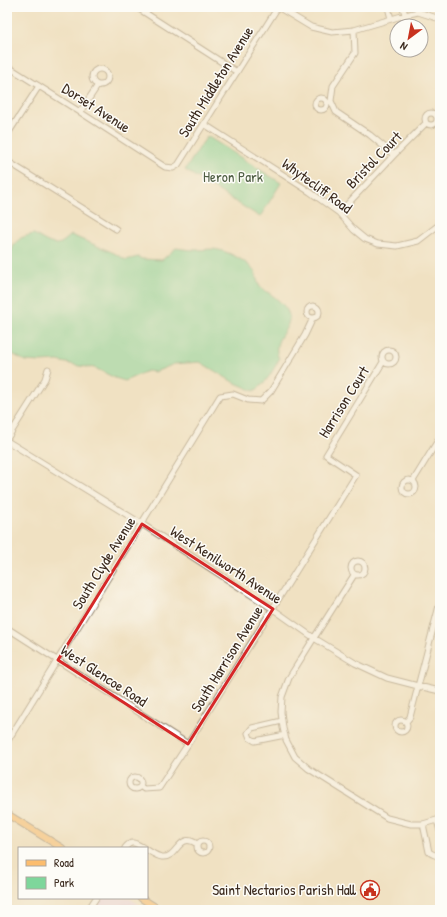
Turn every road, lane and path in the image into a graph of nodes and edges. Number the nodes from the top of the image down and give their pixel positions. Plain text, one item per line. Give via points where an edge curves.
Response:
1 (136, 7) edge
2 (278, 7) edge
3 (388, 7) edge
4 (403, 7) edge
5 (405, 15) junction
6 (391, 18) edge
7 (394, 18) edge
8 (440, 19) edge
9 (389, 20) edge
10 (354, 30) junction
11 (7, 66) edge
12 (237, 72) junction
13 (98, 85) dead end
14 (40, 86) junction
15 (80, 112) junction
16 (426, 123) dead end
17 (204, 124) junction
18 (7, 135) edge
19 (394, 155) junction
20 (7, 161) edge
21 (173, 168) joint
22 (339, 213) junction
23 (440, 224) edge
24 (116, 229) dead end
25 (313, 318) dead end
26 (383, 362) dead end
27 (48, 369) dead end
28 (440, 437) edge
29 (7, 440) edge
30 (326, 454) joint
31 (413, 481) dead end
32 (142, 524) junction
33 (354, 575) dead end
34 (440, 602) edge
35 (273, 609) junction
36 (7, 628) edge
37 (314, 638) junction
38 (58, 660) junction
39 (418, 686) junction
40 (440, 691) edge
41 (282, 721) junction
42 (406, 722) dead end
43 (285, 735) junction
44 (7, 742) edge
45 (188, 744) junction
46 (141, 787) dead end
47 (7, 814) edge
48 (439, 820) edge
49 (423, 824) junction
50 (440, 831) edge
51 (197, 844) dead end
52 (60, 847) edge
53 (126, 847) edge
54 (142, 847) edge
55 (148, 851) edge
56 (440, 855) edge
57 (95, 899) edge
58 (143, 899) edge
59 (88, 910) edge
60 (160, 910) edge

1 - 12 street
2 - 10 street via 311,27 332,32
2 - 12 street, South Middleton Avenue
3 - 6 street
4 - 5 street
5 - 7 street
5 - 8 street via 418,12
9 - 10 street
10 - 19 street via 355,53 333,86 329,102 336,112
11 - 14 street, Dorset Avenue
12 - 17 street, South Middleton Avenue
13 - 15 street
14 - 15 street, Dorset Avenue
14 - 18 street
15 - 21 street, Dorset Avenue via 165,167
16 - 19 street, Bristol Court
17 - 21 street, South Middleton Avenue
17 - 22 street, Whytecliff Road
19 - 22 street, Bristol Court
20 - 24 street
22 - 23 street, Whytecliff Road via 365,239 378,244 397,246 418,241
25 - 32 street, South Clyde Avenue via 271,391 261,400 248,400 233,394 220,396
26 - 30 street, Harrison Court
27 - 29 street via 46,379
28 - 31 street
29 - 32 street, West Kenilworth Avenue
30 - 35 street, South Harrison Avenue via 356,475
32 - 35 street, West Kenilworth Avenue
32 - 38 street, South Clyde Avenue
33 - 37 street
34 - 39 street
35 - 37 street, West Kenilworth Avenue
35 - 45 street, South Harrison Avenue
36 - 38 street, West Glencoe Road
37 - 39 street, West Kenilworth Avenue via 355,663 387,678
37 - 41 street via 288,678 282,697
38 - 44 street, South Clyde Avenue
38 - 45 street, West Glencoe Road
39 - 40 street, West Kenilworth Avenue
39 - 42 street via 410,717
41 - 43 street
41 - 43 street via 252,728 248,733 255,741
43 - 49 street via 295,756 310,769 367,806 386,818
45 - 46 street, South Harrison Avenue via 159,788
47 - 52 main road
48 - 49 street
48 - 50 street
49 - 56 street via 429,852
51 - 55 street via 186,841 179,844 169,856 162,857
53 - 54 street via 132,842
57 - 59 street
58 - 60 main road

